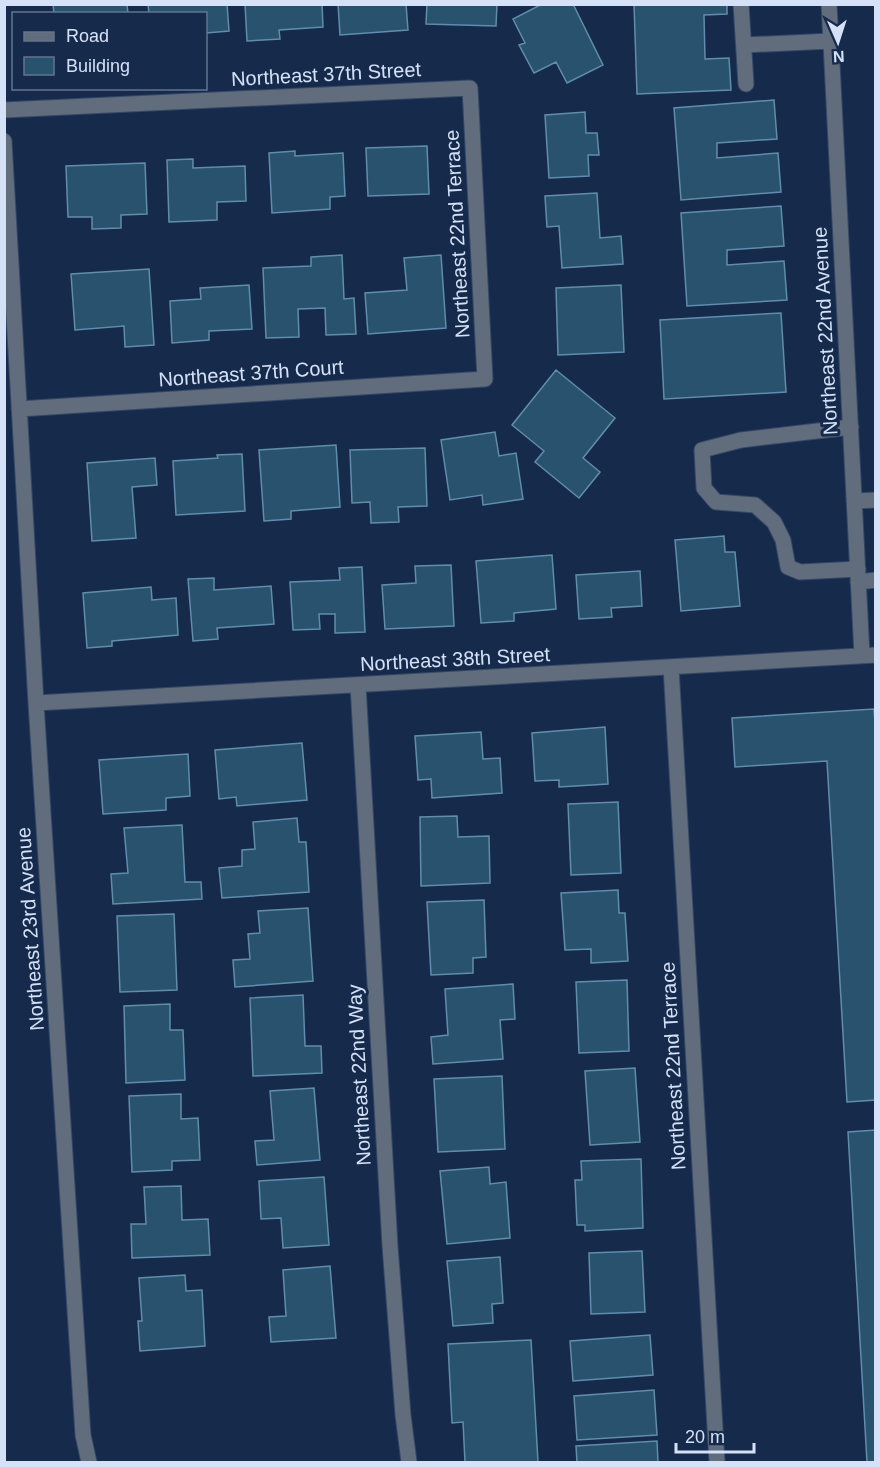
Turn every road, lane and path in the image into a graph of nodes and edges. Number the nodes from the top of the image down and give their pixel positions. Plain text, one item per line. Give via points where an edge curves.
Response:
1 (741, 4) edge
2 (829, 4) edge
3 (831, 41) junction
4 (744, 45) junction
5 (746, 84) dead end
6 (470, 88) joint
7 (4, 110) edge
8 (4, 141) edge
9 (485, 379) joint
10 (19, 409) junction
11 (851, 427) junction
12 (876, 500) edge
13 (854, 501) junction
14 (858, 575) junction
15 (876, 580) edge
16 (869, 655) edge
17 (671, 667) junction
18 (358, 685) junction
19 (36, 703) junction
20 (89, 1462) edge
21 (409, 1462) edge
22 (717, 1462) edge

1 - 4 street
2 - 3 street, Northeast 22nd Avenue
3 - 4 street
3 - 11 street, Northeast 22nd Avenue
4 - 5 street
6 - 7 street, Northeast 37th Street
6 - 9 street, Northeast 22nd Terrace
8 - 10 street, Northeast 23rd Avenue
9 - 10 street, Northeast 37th Court
10 - 19 street, Northeast 23rd Avenue
11 - 13 street, Northeast 22nd Avenue
11 - 14 street via 741,440 702,450 704,488 716,502 755,506 774,522 783,540 788,567 800,572
12 - 13 street
13 - 14 street, Northeast 22nd Avenue
14 - 15 street
14 - 16 street, Northeast 22nd Avenue
16 - 17 street, Northeast 38th Street
17 - 18 street, Northeast 38th Street
17 - 22 street, Northeast 22nd Terrace
18 - 19 street, Northeast 38th Street
18 - 21 street, Northeast 22nd Way via 390,1246
19 - 20 street, Northeast 23rd Avenue via 83,1435

